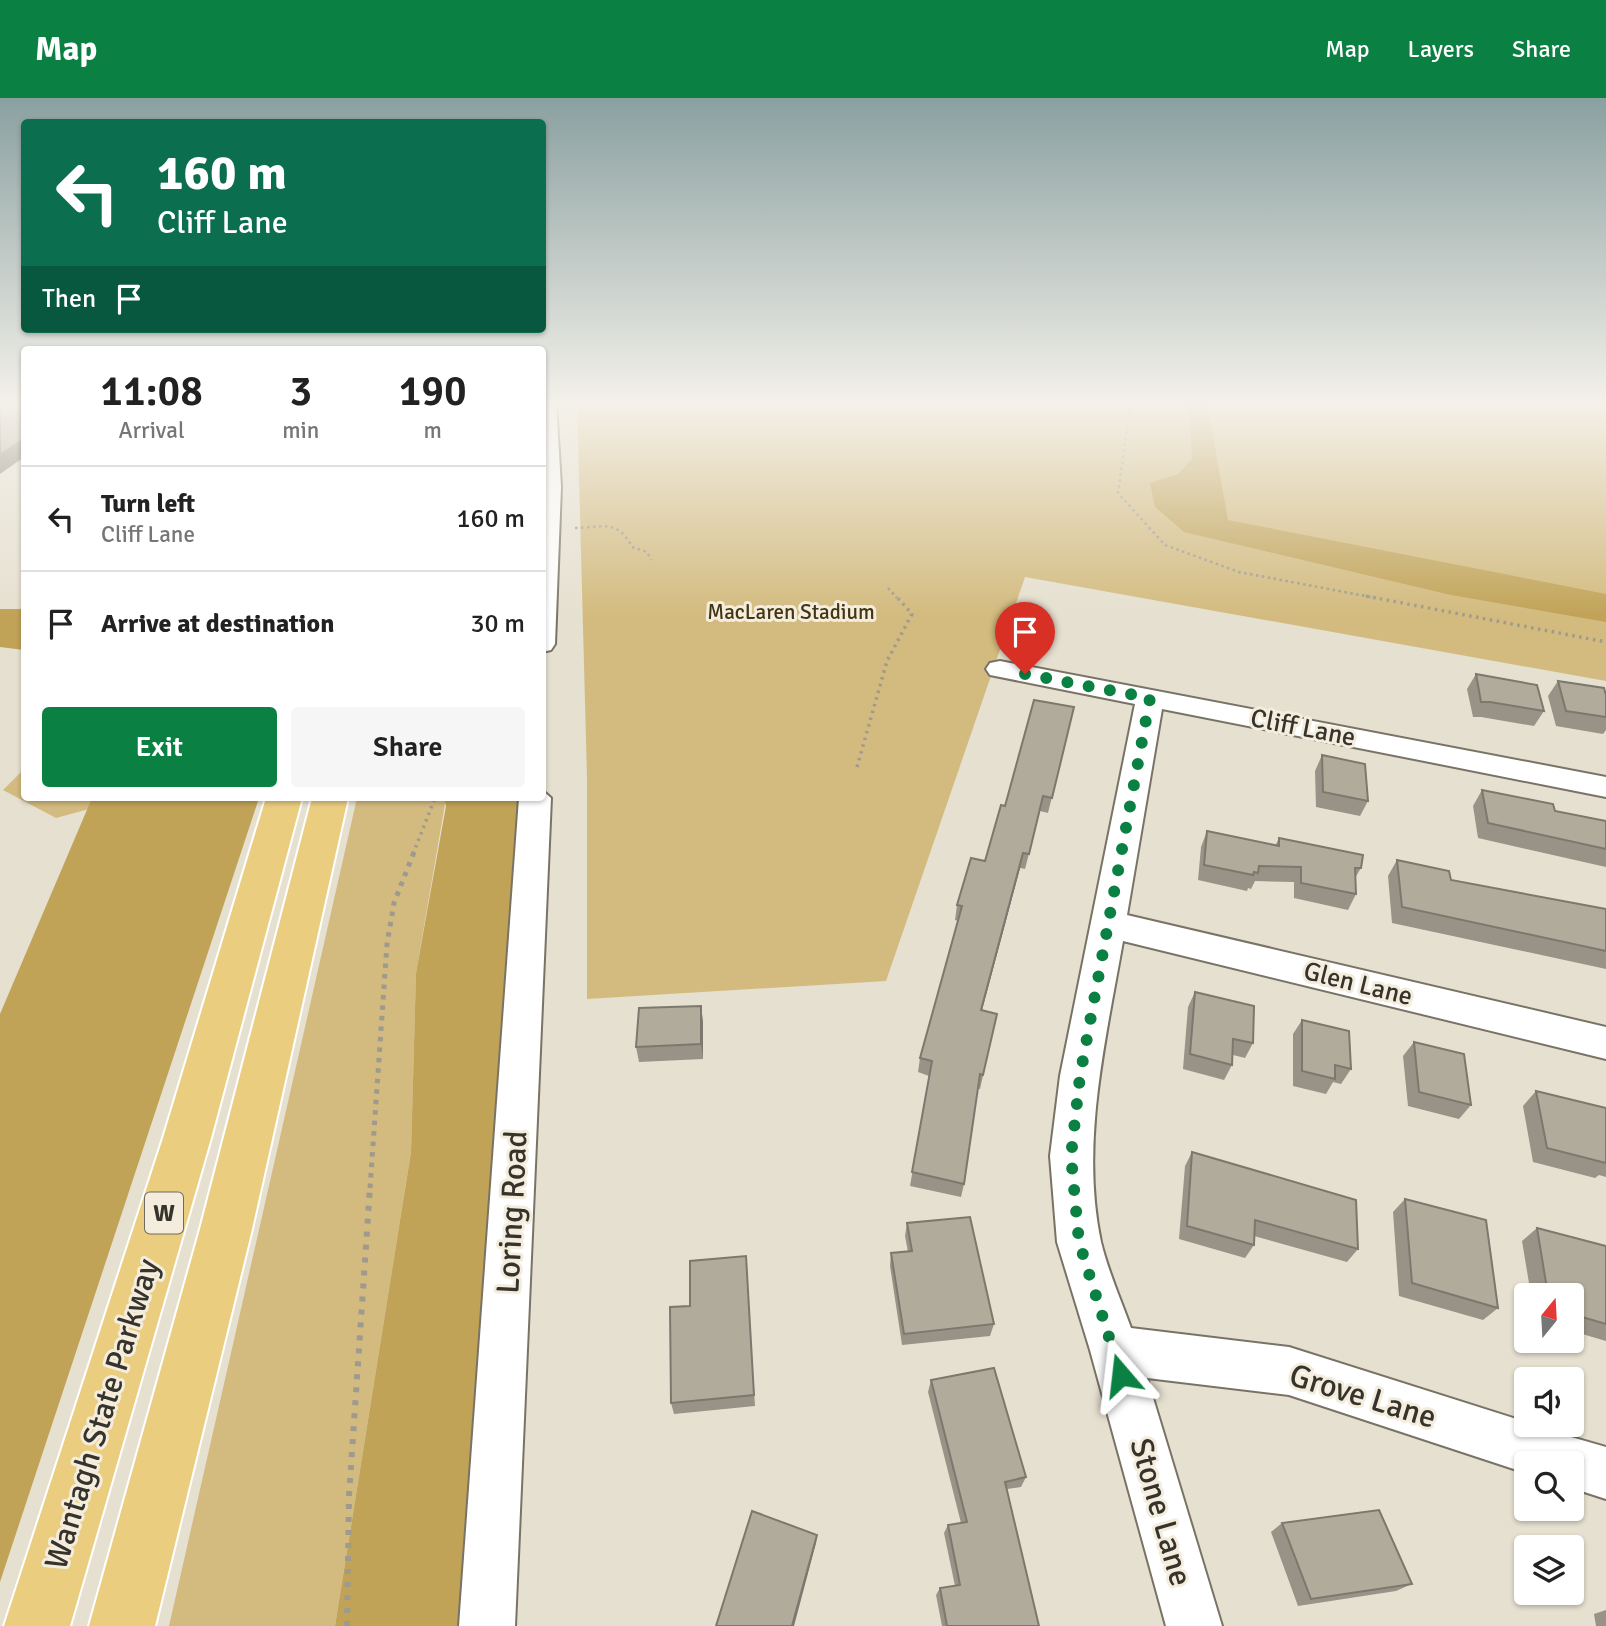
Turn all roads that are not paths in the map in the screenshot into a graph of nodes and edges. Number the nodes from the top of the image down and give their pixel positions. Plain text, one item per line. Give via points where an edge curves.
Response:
1 (549, 473) edge
2 (546, 569) edge
3 (1000, 669) dead end
4 (1150, 698) junction
5 (1606, 787) edge
6 (283, 801) edge
7 (329, 801) edge
8 (535, 801) edge
9 (1110, 924) junction
10 (1606, 1043) edge
11 (1114, 1350) junction
12 (1606, 1473) edge
13 (37, 1626) edge
14 (122, 1626) edge
15 (487, 1626) edge
16 (1194, 1626) edge

1 - 2 street
3 - 4 street, Cliff Lane
4 - 5 street, Cliff Lane
4 - 9 street, Stone Lane
6 - 13 highway, Wantagh State Parkway / W via 187,1138
7 - 14 highway
8 - 15 street, Loring Road
9 - 10 street, Glen Lane
9 - 11 street, Stone Lane via 1080,1076 1071,1156 1079,1242
11 - 12 street, Grove Lane via 1289,1371
11 - 16 street, Stone Lane

